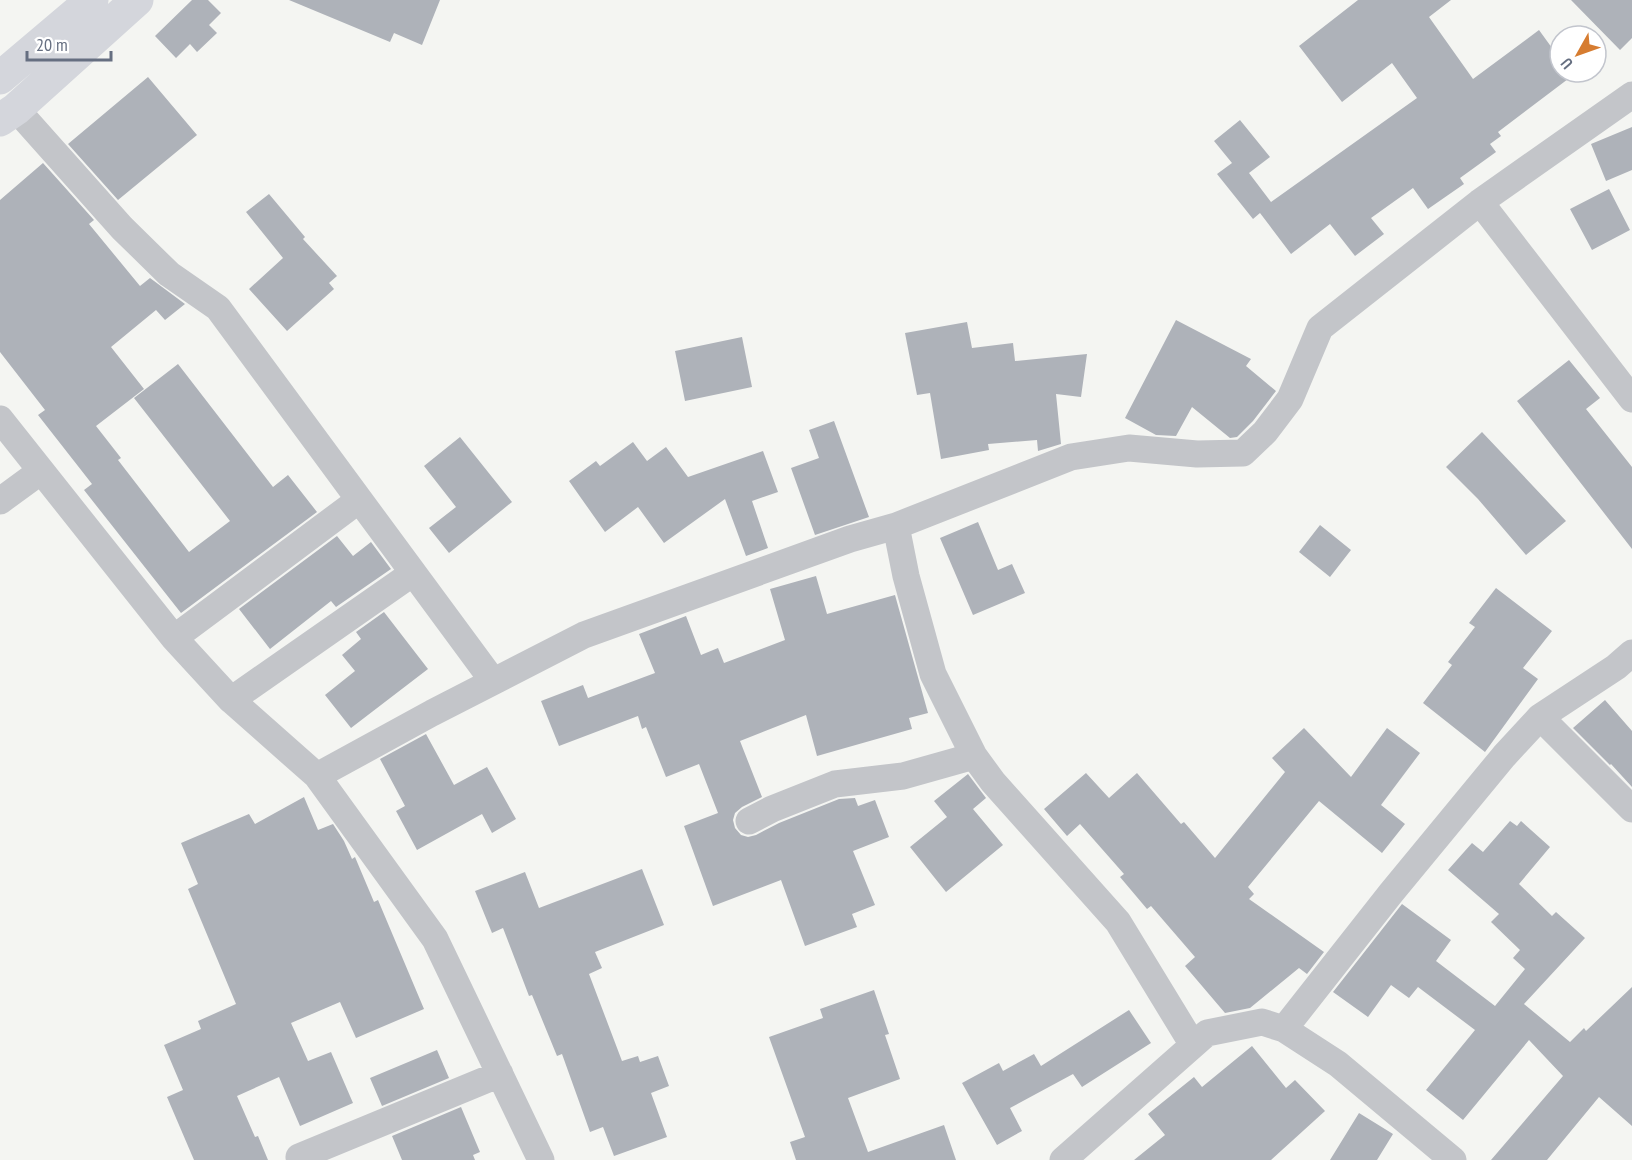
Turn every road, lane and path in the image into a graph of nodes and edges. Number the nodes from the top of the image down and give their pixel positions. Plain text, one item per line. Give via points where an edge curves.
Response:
1 (92, 0) edge
2 (137, 0) edge
3 (0, 78) edge
4 (1632, 95) edge
5 (8, 115) edge
6 (1480, 202) junction
7 (1632, 399) edge
8 (0, 419) edge
9 (41, 471) junction
10 (359, 500) junction
11 (0, 501) edge
12 (896, 526) junction
13 (413, 573) junction
14 (174, 638) junction
15 (1632, 653) edge
16 (493, 681) junction
17 (231, 700) junction
18 (1540, 717) junction
19 (974, 756) junction
20 (317, 776) junction
21 (1632, 809) edge
22 (749, 821) dead end
23 (1284, 1029) junction
24 (1193, 1045) junction
25 (500, 1074) junction
26 (299, 1157) dead end
27 (542, 1160) edge
28 (1063, 1160) edge
29 (1453, 1160) edge

1 - 3 highway
2 - 5 highway
4 - 6 street
5 - 10 street via 169,274 218,308
6 - 7 street
6 - 12 street via 1320,328 1290,399 1243,453 1197,454 1130,448 1071,457
8 - 9 street
9 - 11 street
9 - 14 street
10 - 13 street
10 - 14 street
12 - 16 street via 850,538 584,635
12 - 19 street via 933,674
13 - 16 street
13 - 17 street
14 - 17 street
15 - 18 street
16 - 20 street
17 - 20 street
18 - 21 street
18 - 23 street via 1391,893
19 - 22 street via 903,776 835,784
19 - 24 street via 1118,922
20 - 25 street via 435,939
23 - 24 street via 1262,1022 1207,1033
23 - 29 street via 1338,1064
24 - 28 street
25 - 26 street
25 - 27 street

